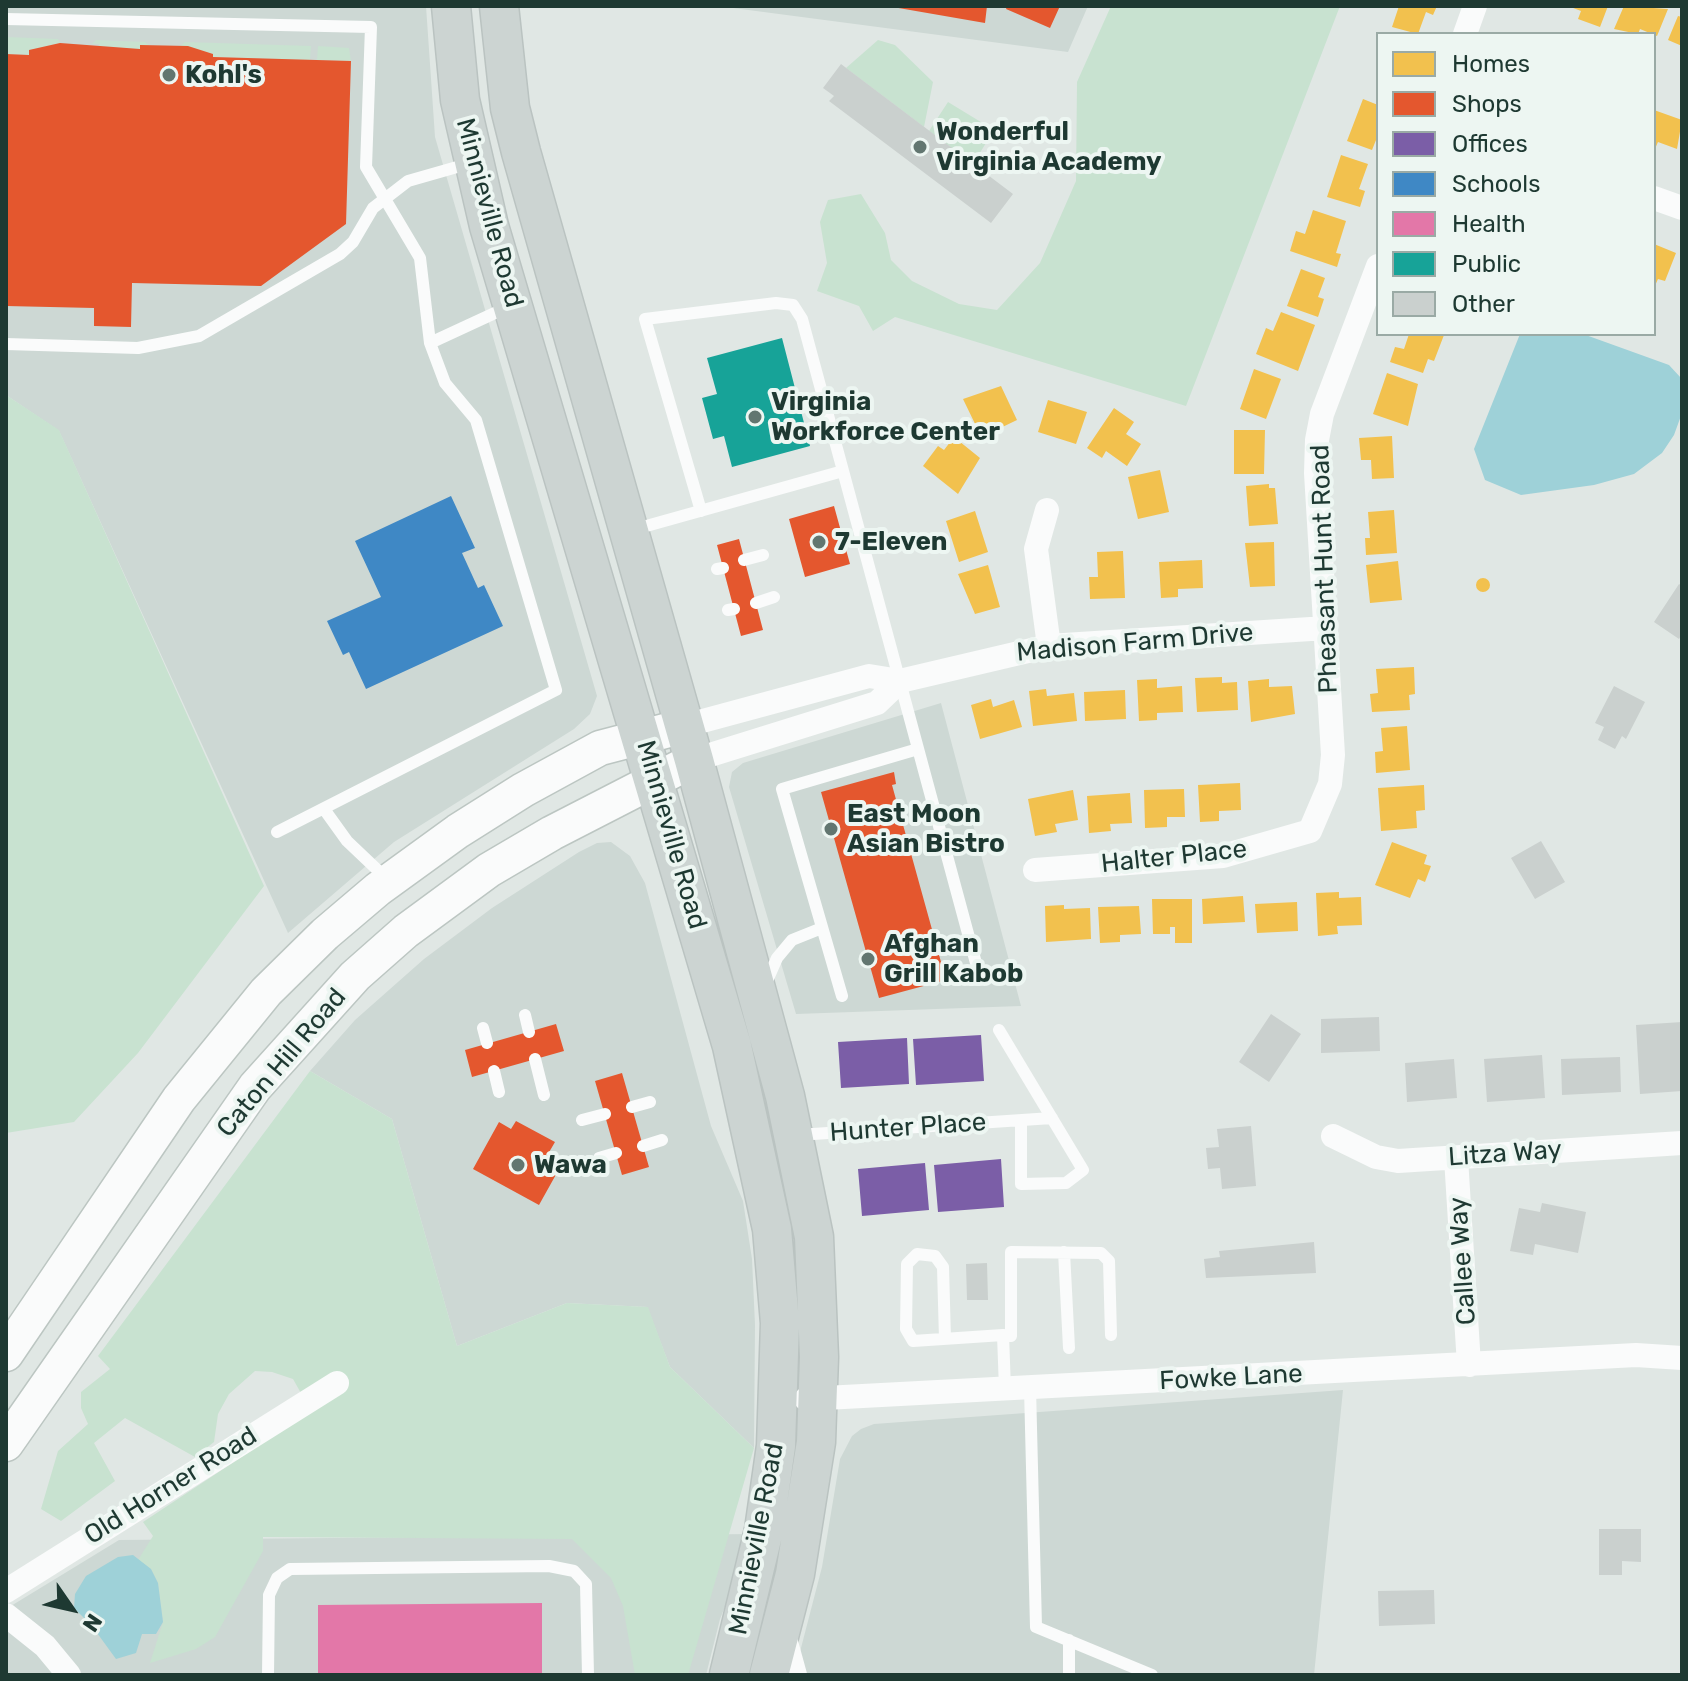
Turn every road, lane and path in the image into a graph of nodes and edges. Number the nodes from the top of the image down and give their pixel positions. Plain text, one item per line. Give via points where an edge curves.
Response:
1 (451, 6) edge
2 (499, 6) edge
3 (1475, 6) edge
4 (6, 19) edge
5 (1466, 32) edge
6 (473, 163) junction
7 (385, 196) junction
8 (1656, 199) edge
9 (1682, 208) edge
10 (1376, 271) edge
11 (513, 305) junction
12 (430, 343) junction
13 (6, 344) edge
14 (843, 471) junction
15 (1047, 510) dead end
16 (701, 511) junction
17 (629, 531) junction
18 (763, 555) dead end
19 (744, 560) dead end
20 (774, 597) dead end
21 (756, 603) dead end
22 (1326, 628) junction
23 (1049, 646) junction
24 (900, 681) junction
25 (643, 736) junction
26 (689, 743) junction
27 (918, 749) junction
28 (655, 778) junction
29 (324, 809) junction
30 (1310, 831) joint
31 (277, 832) dead end
32 (1035, 870) dead end
33 (389, 882) junction
34 (822, 928) junction
35 (980, 978) dead end
36 (842, 996) dead end
37 (525, 1015) dead end
38 (766, 1026) junction
39 (483, 1028) dead end
40 (999, 1030) dead end
41 (529, 1032) dead end
42 (487, 1043) dead end
43 (535, 1059) dead end
44 (494, 1071) dead end
45 (499, 1092) dead end
46 (544, 1095) dead end
47 (650, 1102) dead end
48 (632, 1107) dead end
49 (605, 1114) dead end
50 (1052, 1118) junction
51 (582, 1120) dead end
52 (1021, 1121) junction
53 (794, 1136) junction
54 (1333, 1136) dead end
55 (662, 1140) dead end
56 (1682, 1143) edge
57 (643, 1146) dead end
58 (616, 1153) dead end
59 (599, 1158) dead end
60 (1456, 1158) junction
61 (1064, 1252) junction
62 (1003, 1335) junction
63 (1111, 1335) dead end
64 (945, 1339) junction
65 (1069, 1348) dead end
66 (6, 1354) edge
67 (1682, 1358) edge
68 (1469, 1365) junction
69 (337, 1383) dead end
70 (1030, 1388) junction
71 (1005, 1389) junction
72 (818, 1398) junction
73 (779, 1400) junction
74 (6, 1444) edge
75 (6, 1591) edge
76 (6, 1615) edge
77 (782, 1628) junction
78 (1069, 1640) junction
79 (69, 1675) edge
80 (268, 1675) edge
81 (588, 1675) edge
82 (729, 1675) edge
83 (769, 1675) edge
84 (795, 1675) edge
85 (1069, 1675) edge
86 (1152, 1675) edge

1 - 6 main road, Minnieville Road via 460,100
2 - 17 main road, Minnieville Road via 510,108
3 - 5 street
4 - 7 lane via 371,27 366,167
6 - 7 lane via 408,181
6 - 11 main road, Minnieville Road
7 - 12 lane via 420,258
7 - 13 lane via 340,254 199,336 138,348
8 - 9 street
10 - 22 street, Pheasant Hunt Road via 1317,440
11 - 12 lane
11 - 25 main road, Minnieville Road
12 - 29 lane via 445,383 476,420 556,690
14 - 16 lane
14 - 16 lane via 796,307 776,303 645,319
14 - 24 lane
15 - 23 street via 1036,567
16 - 17 lane
17 - 26 main road, Minnieville Road
18 - 19 lane
20 - 21 lane
22 - 23 street, Madison Farm Drive
22 - 30 street, Pheasant Hunt Road via 1333,755 1330,784
23 - 24 street, Madison Farm Drive
24 - 26 street, Madison Farm Drive via 869,676
24 - 26 street, Madison Farm Drive via 877,703
24 - 27 lane
25 - 26 main road, Caton Hill Road
25 - 28 main road, Minnieville Road
25 - 33 main road, Caton Hill Road via 600,748 523,790
26 - 28 main road, Caton Hill Road
26 - 38 main road, Minnieville Road
27 - 34 lane via 782,789
27 - 35 lane
28 - 73 main road, Minnieville Road via 758,1154 778,1280
28 - 74 main road, Caton Hill Road via 489,870 406,931 345,986 255,1087
29 - 31 lane
29 - 33 lane via 347,841
30 - 32 street, Halter Place via 1223,856
33 - 66 main road, Caton Hill Road via 325,934 221,1044
34 - 36 lane
34 - 38 lane via 792,940 770,969
37 - 41 lane
38 - 53 main road, Minnieville Road
39 - 42 lane
40 - 50 lane, Hunter Place
43 - 46 lane
44 - 45 lane
47 - 48 lane
49 - 51 lane
50 - 52 lane, Hunter Place
50 - 52 lane, Hunter Place via 1083,1170 1066,1183 1021,1184
52 - 53 lane, Hunter Place
53 - 72 main road, Minnieville Road via 817,1267
54 - 60 street, Litza Way via 1376,1157 1398,1161
55 - 57 lane
56 - 60 street, Litza Way
58 - 59 lane
60 - 68 street, Callee Way
61 - 62 lane via 1011,1252 1011,1336
61 - 63 lane via 1101,1253 1109,1261
61 - 65 lane
62 - 64 lane
62 - 71 lane
64 - 64 lane via 913,1341 906,1329 907,1264 917,1254 935,1256 943,1267
67 - 68 street, Fowke Lane via 1636,1355
68 - 70 street, Fowke Lane
69 - 75 street, Old Horner Road
70 - 71 street, Fowke Lane
70 - 78 lane via 1036,1627
71 - 72 street, Fowke Lane
72 - 73 street, Fowke Lane
72 - 77 main road, Minnieville Road via 810,1498
73 - 82 main road, Minnieville Road via 764,1530
76 - 79 street via 45,1646
77 - 83 main road, Minnieville Road
77 - 84 street
78 - 85 lane
78 - 86 lane
80 - 81 lane via 269,1595 277,1578 290,1569 549,1566 574,1571 586,1584

